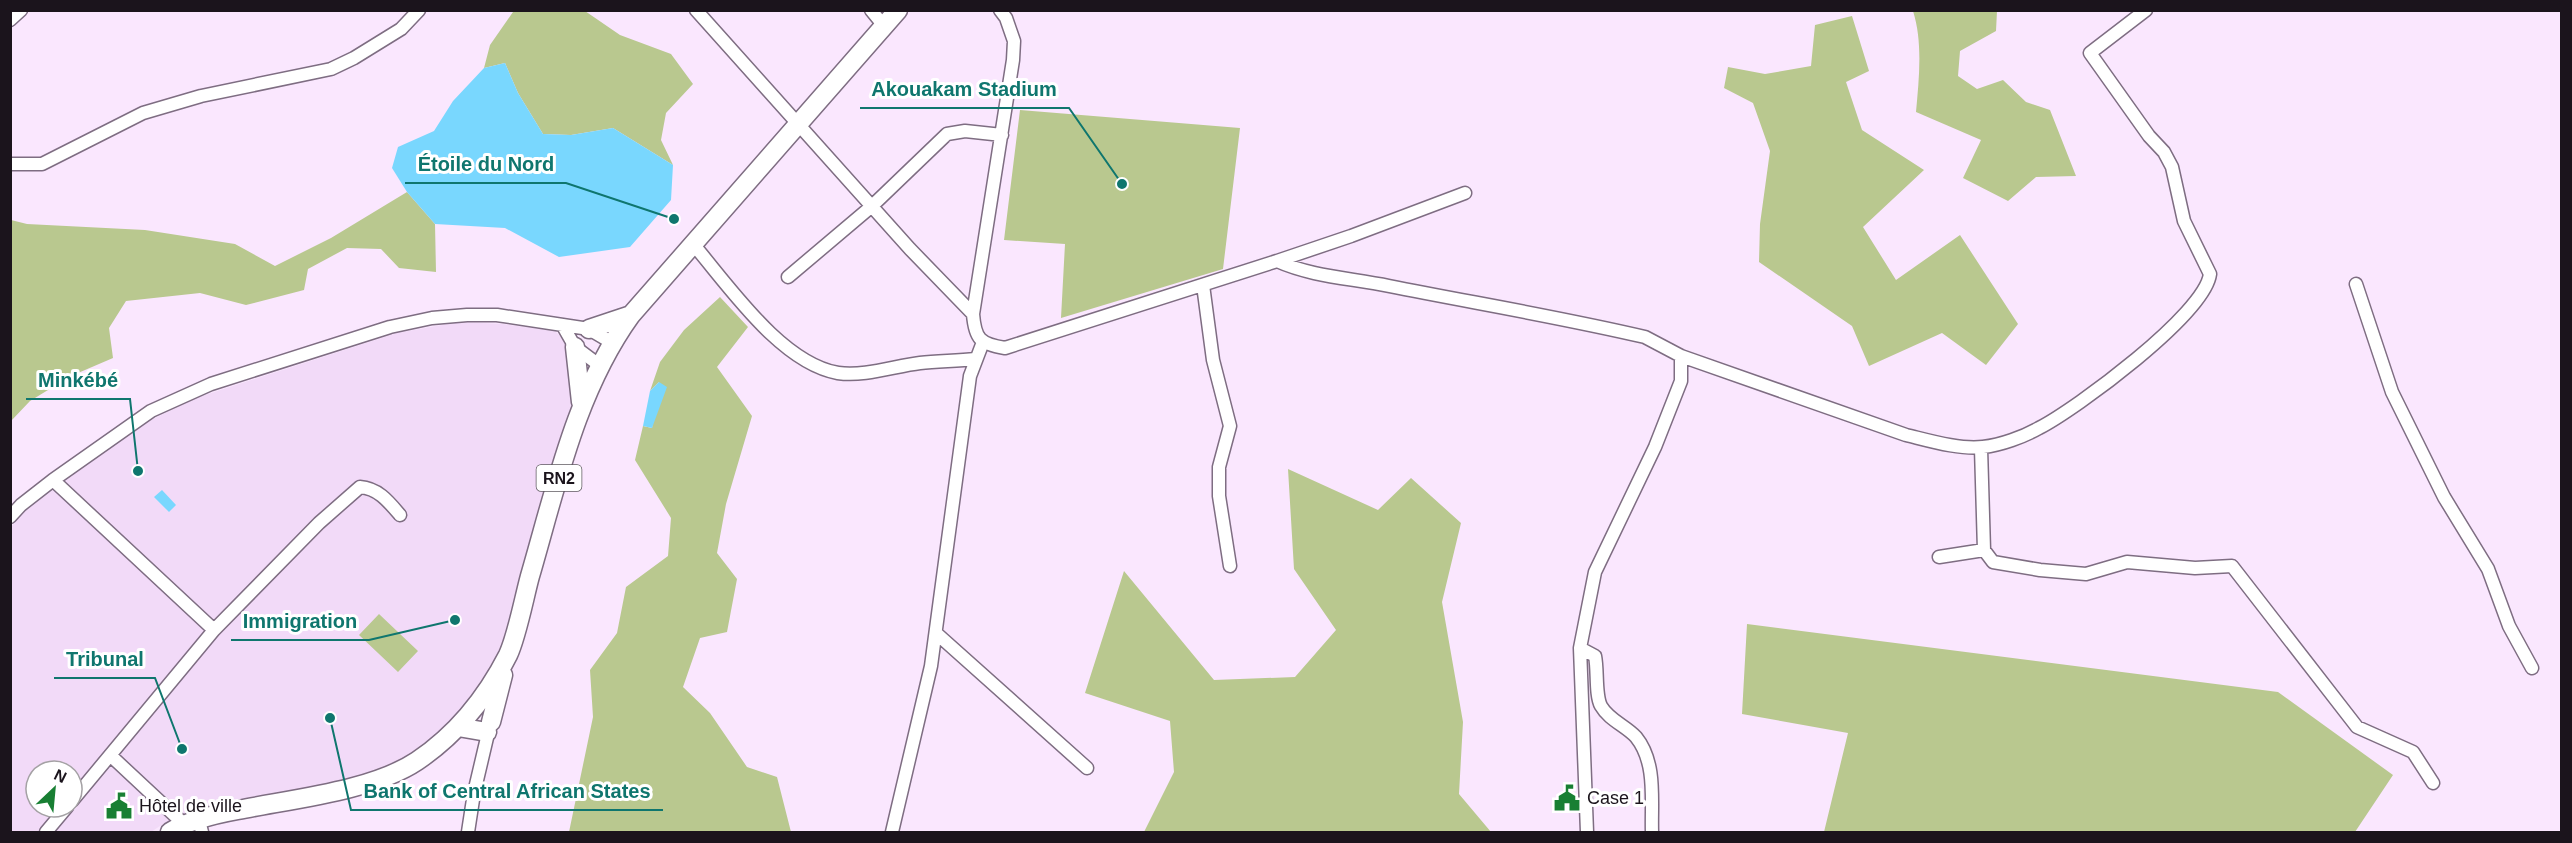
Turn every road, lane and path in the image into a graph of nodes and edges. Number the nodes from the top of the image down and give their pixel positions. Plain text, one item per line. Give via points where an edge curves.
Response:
1 (21, 10) edge
2 (419, 10) edge
3 (696, 10) edge
4 (871, 10) edge
5 (898, 10) edge
6 (1000, 10) edge
7 (2146, 10) edge
8 (10, 20) edge
9 (884, 26) junction
10 (800, 124) junction
11 (1002, 135) junction
12 (10, 164) edge
13 (1466, 193) dead end
14 (872, 206) junction
15 (693, 244) junction
16 (1277, 261) junction
17 (788, 277) dead end
18 (2356, 284) dead end
19 (1203, 285) junction
20 (973, 314) junction
21 (631, 315) junction
22 (563, 326) junction
23 (589, 329) junction
24 (611, 342) junction
25 (983, 342) junction
26 (575, 347) junction
27 (1681, 356) junction
28 (975, 360) junction
29 (599, 364) junction
30 (582, 405) junction
31 (1981, 448) junction
32 (53, 480) junction
33 (400, 515) dead end
34 (10, 518) edge
35 (1984, 550) junction
36 (1939, 557) dead end
37 (1230, 566) dead end
38 (214, 630) junction
39 (936, 633) junction
40 (1580, 648) junction
41 (509, 652) junction
42 (2532, 668) dead end
43 (480, 701) junction
44 (458, 727) junction
45 (489, 729) junction
46 (110, 755) junction
47 (1087, 768) dead end
48 (2433, 783) dead end
49 (84, 786) edge
50 (56, 819) edge
51 (189, 828) edge
52 (45, 832) edge
53 (468, 832) edge
54 (892, 832) edge
55 (1587, 832) edge
56 (1652, 832) edge

1 - 8 street
2 - 12 street via 401,29 331,69 201,96 142,113 42,164
3 - 10 street
4 - 9 street
5 - 9 highway, RN2
6 - 11 street via 1014,41
7 - 31 street via 2090,53 2168,159 2184,221 2210,274 2209,282 2187,314 2161,339 2062,414 2040,428
9 - 10 highway, RN2
10 - 14 street
10 - 15 highway, RN2
11 - 14 street via 955,131 946,134
11 - 20 street
13 - 16 street
14 - 17 street
14 - 20 street
15 - 21 highway, RN2
15 - 28 street via 775,338 819,367 857,373
16 - 19 street
16 - 27 street via 1330,277 1645,337
18 - 42 street via 2392,392 2444,497 2487,569 2509,626
19 - 25 street via 1005,348
19 - 37 street via 1214,360 1230,426 1219,467
20 - 25 street via 975,332
21 - 23 highway
21 - 24 highway, RN2
22 - 23 street
22 - 26 street
22 - 32 street via 497,315 467,315 390,327 178,398 151,411
23 - 24 street
24 - 29 highway, RN2
25 - 28 street
26 - 29 street
26 - 30 highway
27 - 31 street via 1906,435
27 - 40 street via 1681,381 1656,447 1595,572
28 - 39 street via 965,405
29 - 30 highway, RN2
30 - 41 highway, RN2
31 - 35 street
32 - 34 street
32 - 38 street
33 - 38 street via 369,487 360,487
35 - 36 street
35 - 48 street via 1993,562 2086,574 2127,562 2195,568 2232,566 2357,727 2413,752
38 - 46 street
39 - 47 street
39 - 54 street
40 - 55 street
40 - 56 street via 1595,656 1600,705 1635,736 1650,761
41 - 43 highway, RN2
41 - 45 highway
43 - 44 highway, RN2
43 - 45 street
44 - 45 highway
44 - 51 highway, RN2 via 417,761 365,784 217,814
45 - 53 street
46 - 49 street
46 - 51 street
50 - 52 street

